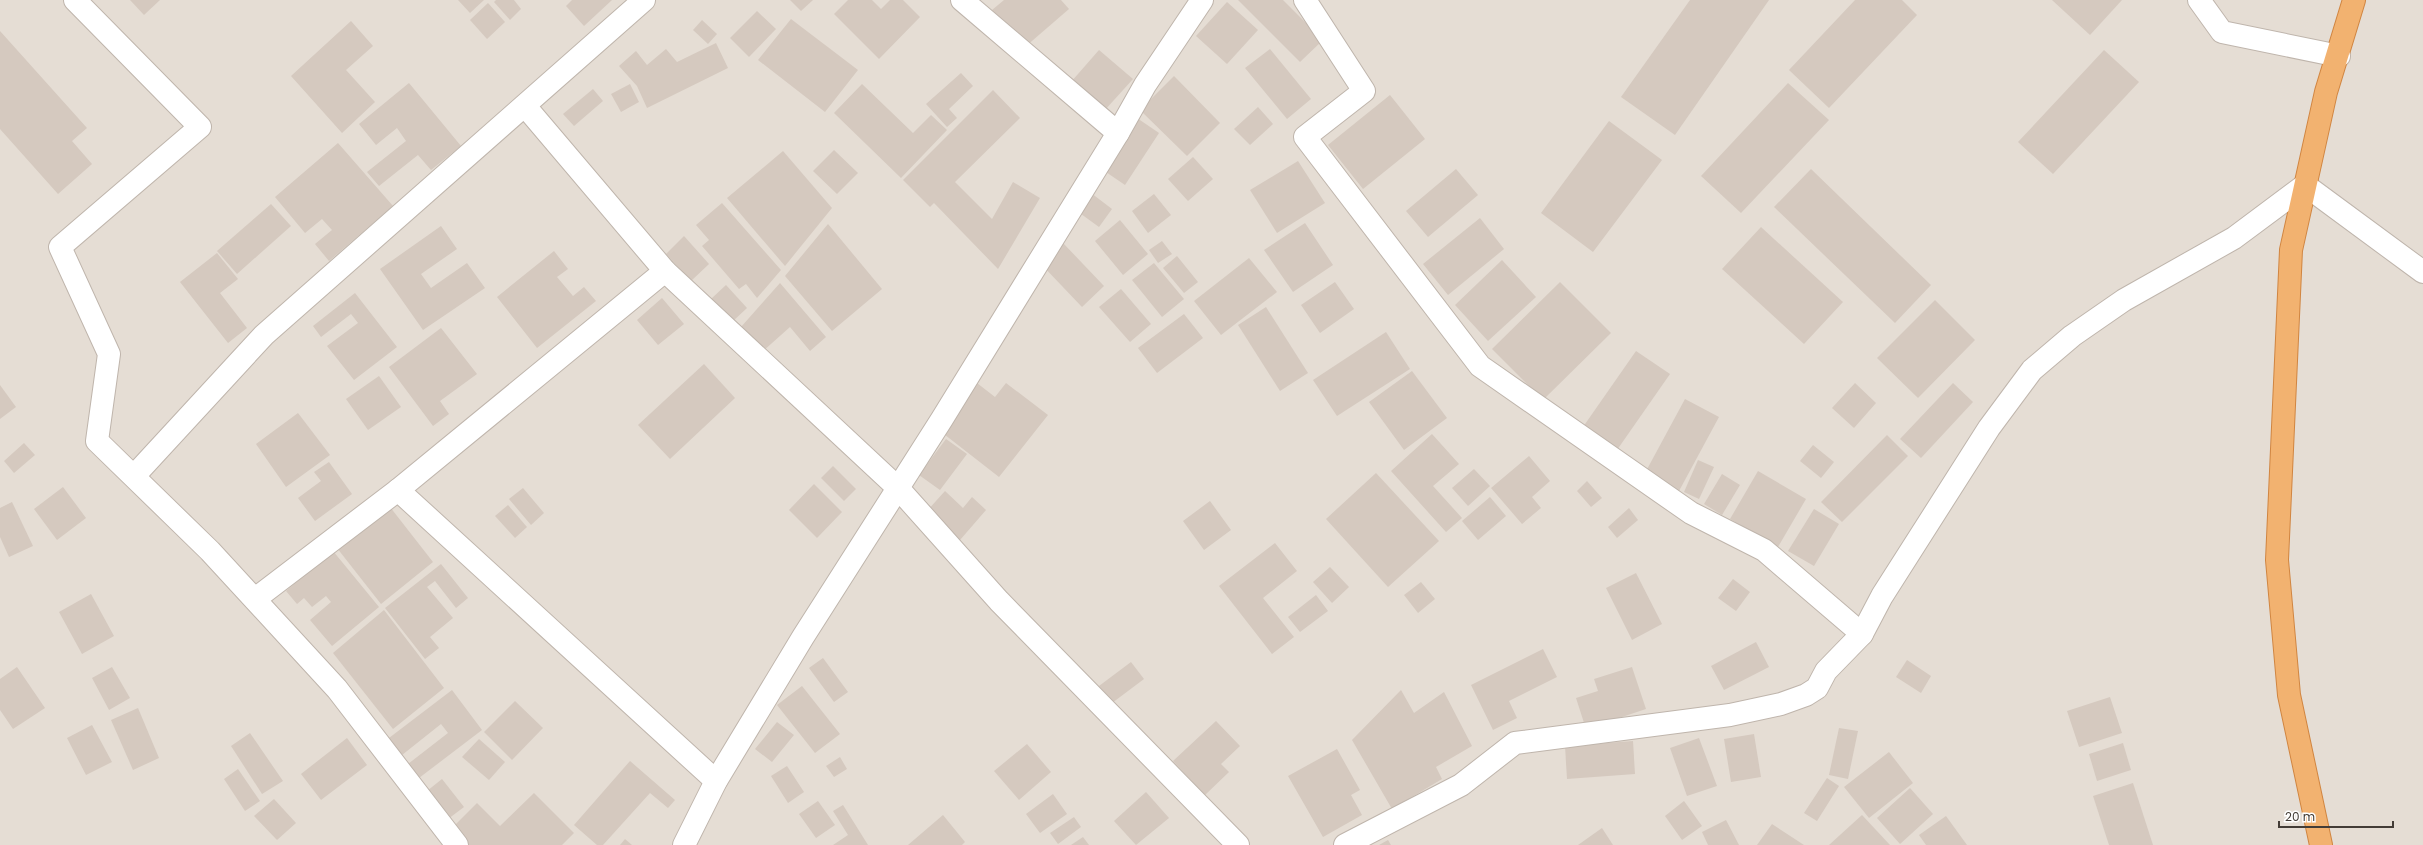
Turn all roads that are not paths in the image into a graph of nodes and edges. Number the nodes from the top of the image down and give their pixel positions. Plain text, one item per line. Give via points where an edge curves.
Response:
1 (75, 0) edge
2 (644, 0) edge
3 (962, 0) edge
4 (1202, 0) edge
5 (1305, 0) edge
6 (2199, 0) edge
7 (2354, 0) edge
8 (2339, 56) junction
9 (524, 106) junction
10 (1118, 133) junction
11 (2305, 185) junction
12 (665, 271) junction
13 (2423, 272) edge
14 (134, 476) junction
15 (898, 488) junction
16 (398, 490) junction
17 (255, 599) junction
18 (1862, 634) junction
19 (716, 781) junction
20 (457, 845) edge
21 (684, 845) edge
22 (1238, 845) edge
23 (1346, 845) edge
24 (2321, 845) edge

1 - 14 street via 200,127 60,247 109,354 98,441
2 - 9 street
3 - 10 street
4 - 10 street via 1145,85
5 - 18 street via 1364,91 1306,137 1480,366 1691,514 1764,550
6 - 8 street via 2222,32
7 - 8 highway
8 - 11 highway via 2326,92
9 - 12 street
9 - 14 street via 264,335
10 - 15 street
11 - 13 street
11 - 18 street via 2234,238 2124,300 2072,336 2032,370 1989,428 1882,596
11 - 24 highway via 2291,250 2277,560 2289,695
12 - 15 street
12 - 16 street
14 - 17 street
15 - 19 street via 803,637
15 - 22 street via 999,601
16 - 17 street
16 - 19 street
17 - 20 street via 336,689
18 - 23 street via 1826,671 1817,688 1806,695 1781,704 1730,715 1515,743 1461,785
19 - 21 street

